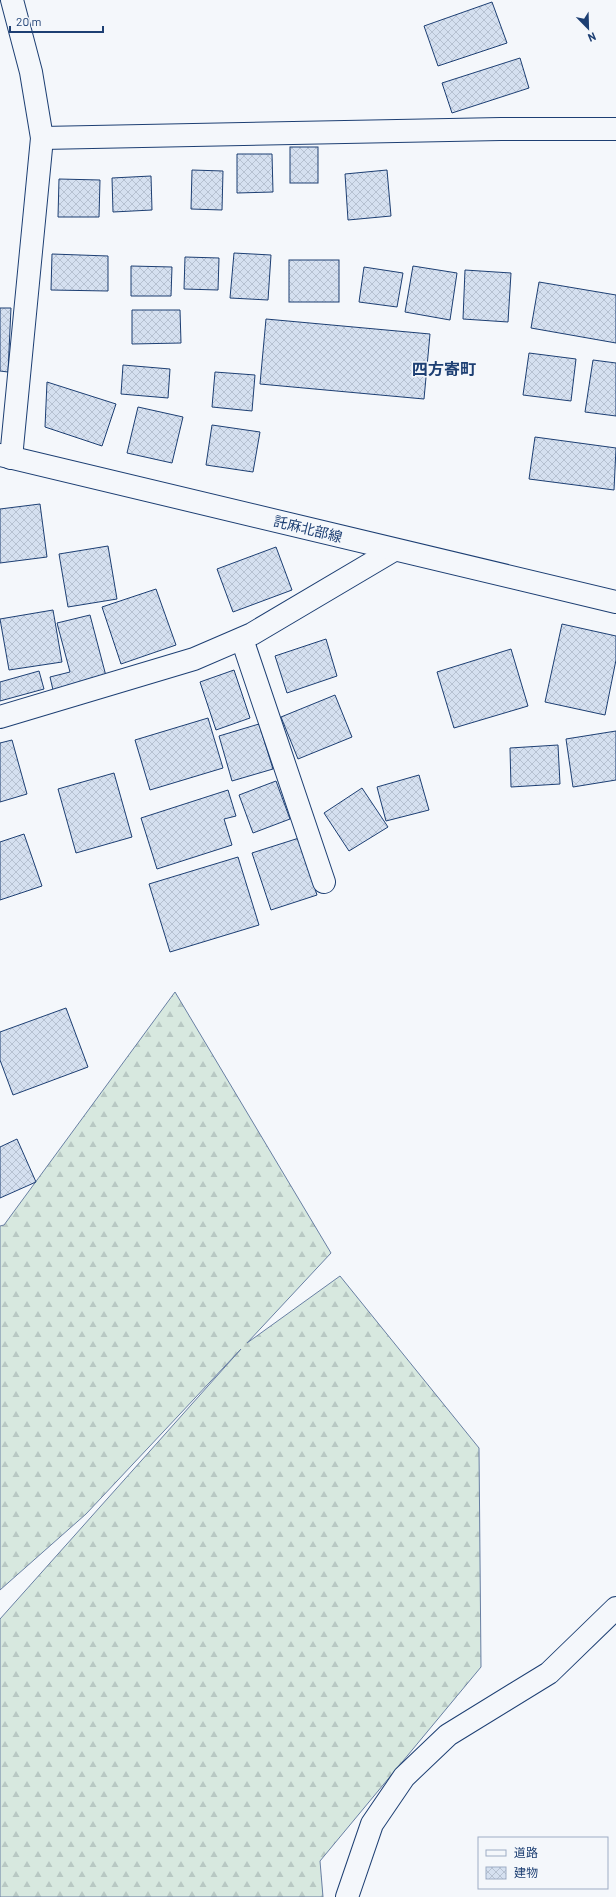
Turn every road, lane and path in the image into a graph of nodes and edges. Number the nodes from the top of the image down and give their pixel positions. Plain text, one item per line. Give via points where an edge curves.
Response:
1 (12, 0) edge
2 (616, 129) edge
3 (42, 138) junction
4 (6, 456) edge
5 (394, 550) junction
6 (616, 602) edge
7 (242, 639) junction
8 (0, 717) edge
9 (324, 882) dead end
10 (616, 1608) edge
11 (346, 1897) edge

1 - 3 street via 31,72
2 - 3 street
3 - 4 street
4 - 5 street, 託麻北部線
5 - 6 street, 託麻北部線
5 - 7 street
7 - 8 street via 194,659
7 - 9 street
10 - 11 street via 549,1673 448,1735 404,1777 372,1824

